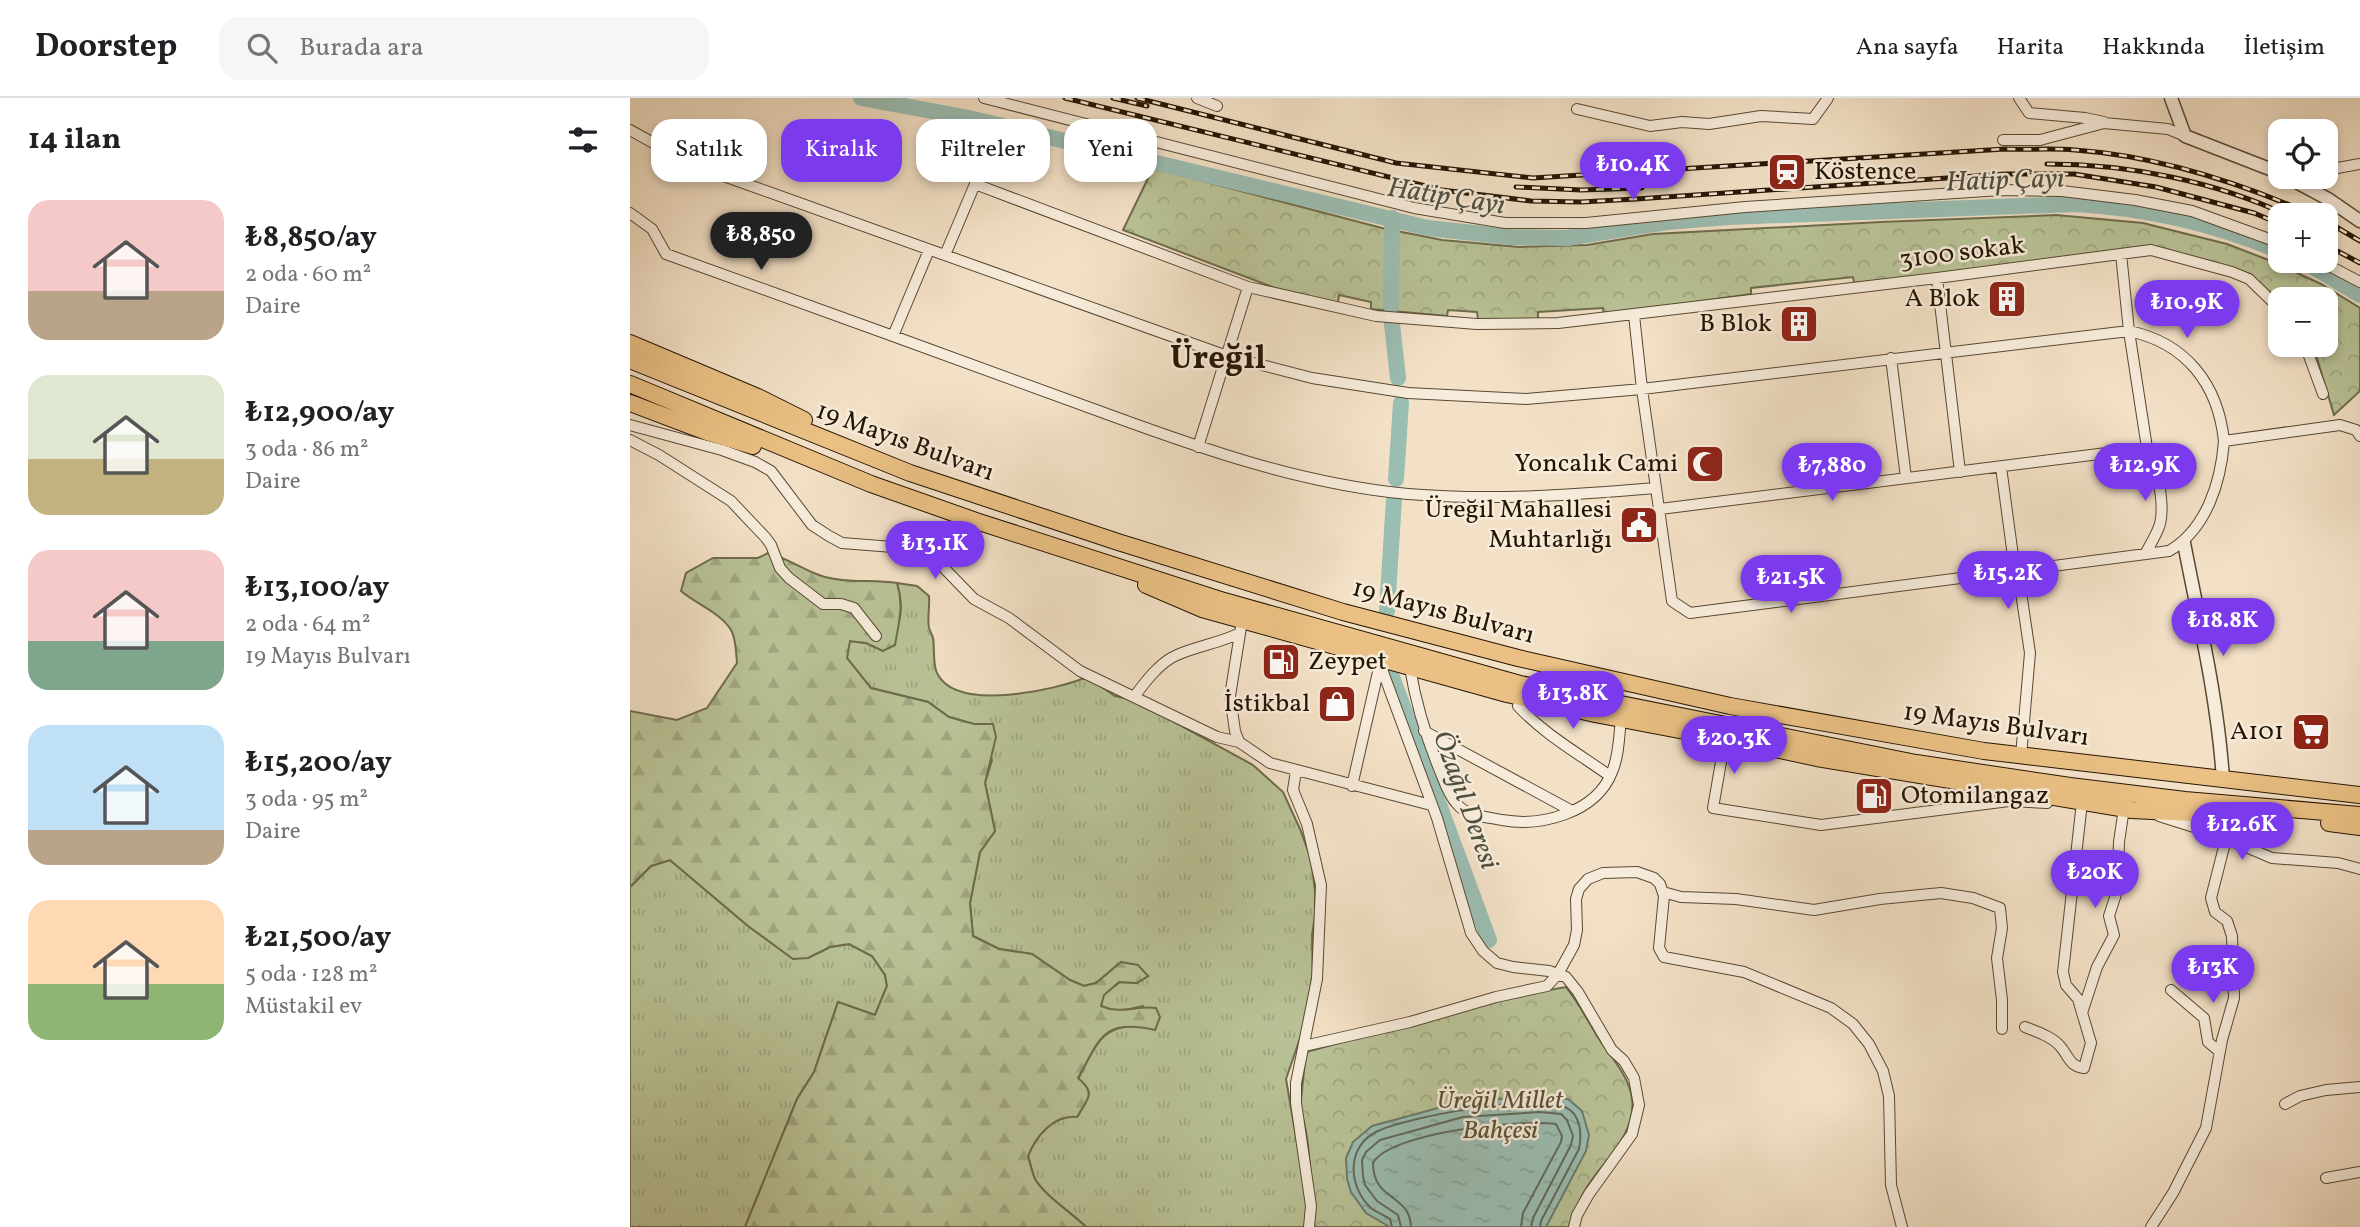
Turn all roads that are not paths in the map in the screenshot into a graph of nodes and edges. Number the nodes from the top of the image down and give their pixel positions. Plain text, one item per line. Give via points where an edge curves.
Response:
1 (986, 98) edge
2 (1197, 98) edge
3 (1210, 98) edge
4 (1828, 98) edge
5 (2019, 98) edge
6 (2171, 98) edge
7 (1577, 109) dead end
8 (2104, 122) junction
9 (630, 130) edge
10 (2185, 136) junction
11 (2003, 140) dead end
12 (2360, 164) edge
13 (2268, 167) edge
14 (2338, 168) edge
15 (975, 184) joint
16 (2309, 189) edge
17 (630, 213) edge
18 (2360, 221) edge
19 (2268, 239) edge
20 (929, 250) junction
21 (2121, 254) junction
22 (945, 255) junction
23 (2338, 270) edge
24 (1937, 278) junction
25 (2360, 282) edge
26 (1248, 287) junction
27 (2268, 297) edge
28 (1634, 315) junction
29 (2129, 331) junction
30 (893, 336) junction
31 (630, 343) edge
32 (1946, 351) junction
33 (1227, 356) junction
34 (2309, 357) edge
35 (1891, 358) junction
36 (630, 360) edge
37 (630, 384) edge
38 (1642, 388) junction
39 (2323, 394) dead end
40 (630, 403) edge
41 (630, 425) edge
42 (2360, 436) edge
43 (630, 440) edge
44 (2224, 440) junction
45 (1198, 447) junction
46 (2147, 448) junction
47 (2001, 467) junction
48 (1960, 472) junction
49 (910, 473) junction
50 (1906, 478) junction
51 (871, 484) junction
52 (1656, 488) junction
53 (1660, 509) junction
54 (2183, 543) junction
55 (2145, 554) junction
56 (1104, 562) junction
57 (2015, 571) junction
58 (1241, 627) junction
59 (876, 636) dead end
60 (1357, 638) junction
61 (1335, 647) junction
62 (1381, 662) junction
63 (1410, 668) junction
64 (1134, 696) junction
65 (1518, 706) dead end
66 (1621, 719) junction
67 (1424, 731) junction
68 (1719, 738) junction
69 (1239, 742) junction
70 (1810, 743) junction
71 (2021, 756) junction
72 (1296, 771) junction
73 (1610, 776) junction
74 (2223, 780) junction
75 (2360, 783) edge
76 (1352, 786) junction
77 (2314, 788) junction
78 (2360, 795) edge
79 (2082, 802) junction
80 (2047, 803) dead end
81 (1431, 805) junction
82 (2132, 809) junction
83 (1572, 811) junction
84 (2360, 815) edge
85 (2360, 827) edge
86 (2226, 839) junction
87 (2360, 869) edge
88 (1663, 892) junction
89 (1558, 974) junction
90 (2171, 990) dead end
91 (2082, 1013) junction
92 (2025, 1027) dead end
93 (2002, 1029) dead end
94 (1304, 1045) junction
95 (2220, 1052) junction
96 (2360, 1087) edge
97 (2285, 1104) dead end
98 (2360, 1172) edge
99 (2326, 1178) dead end
100 (2153, 1226) edge
101 (1309, 1227) edge
102 (1574, 1227) edge
103 (1902, 1227) edge

1 - 19 street via 1414,208 1505,223 1586,223 1745,206 2001,190 2062,191 2192,211
2 - 3 street via 1217,106
4 - 7 street via 1814,119 1760,116 1709,124 1650,126
5 - 8 street via 2029,113
6 - 10 street
8 - 10 street via 2168,129
8 - 11 street via 2040,140
9 - 20 street via 693,165
10 - 13 street
12 - 14 street
15 - 22 street
15 - 26 street, 3100 sokak
16 - 18 street
17 - 30 street via 652,229 666,254
20 - 22 street
20 - 30 street
21 - 24 street, 3100 sokak
21 - 27 street, 3100 sokak via 2151,250 2232,272 2249,279
21 - 29 street
22 - 33 street
23 - 25 street
24 - 28 street, 3100 sokak
24 - 32 street
26 - 28 street, 3100 sokak via 1376,316 1477,324 1558,323
26 - 33 street
28 - 38 street
29 - 32 street
29 - 44 street via 2162,342 2200,375 2213,395
29 - 46 street
30 - 45 street
31 - 49 highway via 758,397
32 - 35 street
32 - 48 street
33 - 38 street via 1312,378 1408,393 1526,399
33 - 45 street
34 - 39 street
35 - 38 street
35 - 50 street
36 - 49 highway, 19 Mayıs Bulvarı
37 - 51 highway, 19 Mayıs Bulvarı
38 - 52 street
40 - 51 highway
41 - 64 street via 755,462 771,471 812,525 829,536 842,543 893,547 943,567 974,599 1009,618 1080,671
42 - 44 street via 2340,425
43 - 59 street via 732,501 766,538 789,578 823,604 854,608
44 - 54 street via 2216,487
45 - 52 street via 1337,484 1406,493 1483,499
46 - 47 street
46 - 55 street via 2161,515
47 - 48 street
47 - 57 street
48 - 50 street
49 - 71 highway, 19 Mayıs Bulvarı via 1303,599 1518,658 1730,706
50 - 53 street
51 - 56 highway, 19 Mayıs Bulvarı
52 - 53 street
53 - 57 street via 1672,601 1690,613
54 - 55 street via 2169,551
54 - 74 street via 2209,670
55 - 57 street
56 - 58 highway
56 - 60 highway, 19 Mayıs Bulvarı
57 - 71 street via 2030,653
58 - 61 highway
58 - 64 street via 1221,642 1175,655
58 - 69 street via 1230,695
60 - 61 highway
60 - 70 highway, 19 Mayıs Bulvarı via 1520,684
61 - 62 highway
62 - 63 highway
62 - 76 street
62 - 81 street
63 - 66 highway
63 - 67 street
64 - 69 street via 1217,737
65 - 73 street
66 - 68 highway
66 - 73 street
67 - 83 street
67 - 83 street via 1457,806 1518,823
68 - 70 highway
68 - 79 highway
68 - 80 street via 1713,808 1821,825 2009,801
69 - 72 street via 1270,764
70 - 84 highway, 19 Mayıs Bulvarı via 2070,786
71 - 74 highway, 19 Mayıs Bulvarı
72 - 76 street
72 - 94 street via 1293,790 1307,824 1321,885 1317,979
73 - 83 street via 1596,795
74 - 77 highway, 19 Mayıs Bulvarı
75 - 77 highway
76 - 81 street
77 - 78 highway, 19 Mayıs Bulvarı
79 - 82 highway
79 - 91 street via 2063,972
81 - 89 street via 1471,933 1483,951 1497,962
82 - 85 highway
82 - 86 street
82 - 91 street via 2119,842 2117,891 2109,916 2114,935 2097,967
86 - 87 street via 2272,858
86 - 95 street via 2211,898 2232,936 2234,998
88 - 89 street via 1654,878 1637,872 1603,873 1588,879 1576,899 1574,945
88 - 93 street via 1814,910 1941,893 2000,908 1997,958
88 - 103 street via 1658,948 1664,957 1744,972 1831,1008 1853,1024 1869,1044 1889,1096 1891,1185
89 - 94 street via 1542,988
89 - 102 street via 1578,992 1612,1050 1624,1061 1634,1078 1639,1105 1632,1134 1589,1194
90 - 95 street via 2204,1018 2208,1042
91 - 92 street via 2091,1043 2084,1068 2068,1061 2047,1035
94 - 101 street via 1296,1103 1311,1206
95 - 100 street via 2206,1128
96 - 97 street via 2326,1090
98 - 99 street

